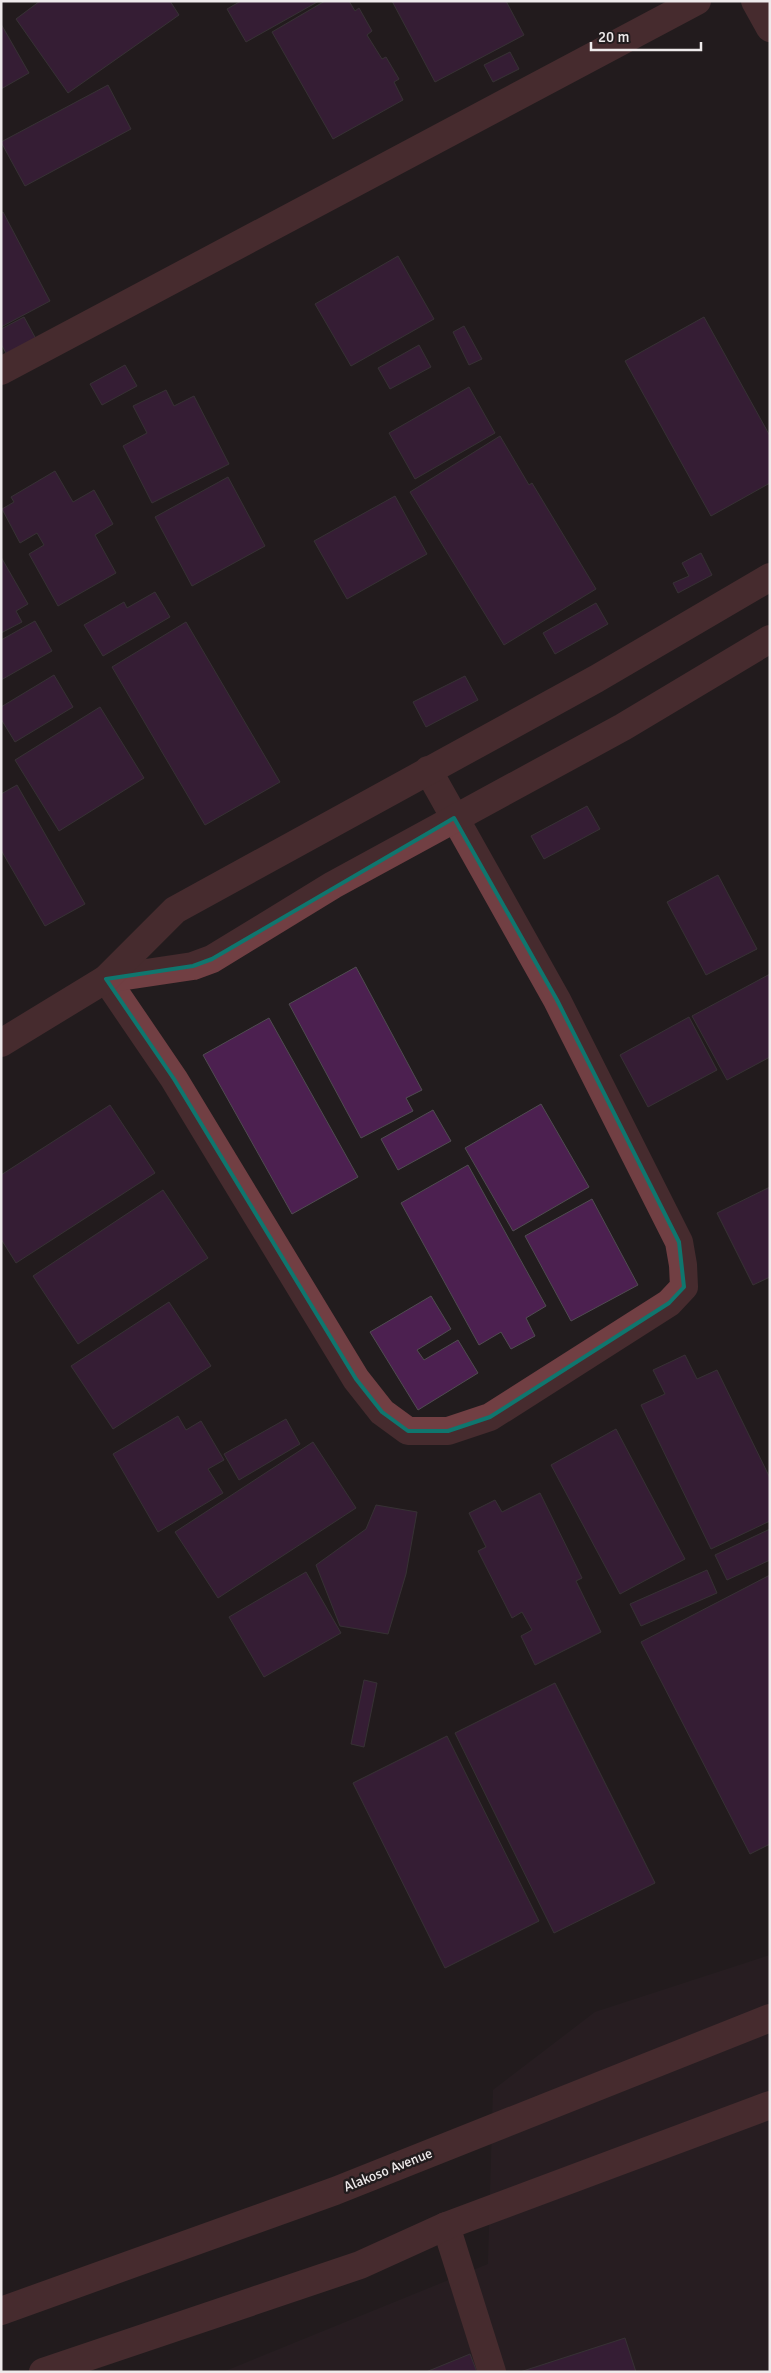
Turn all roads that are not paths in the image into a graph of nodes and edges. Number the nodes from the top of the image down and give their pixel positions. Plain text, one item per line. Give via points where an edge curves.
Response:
1 (697, 1) edge
2 (755, 1) edge
3 (770, 28) edge
4 (1, 371) edge
5 (770, 577) edge
6 (770, 639) edge
7 (428, 770) junction
8 (454, 818) junction
9 (106, 979) junction
10 (1, 1043) edge
11 (770, 2018) edge
12 (770, 2104) edge
13 (446, 2226) junction
14 (1, 2311) edge
15 (43, 2372) edge
16 (492, 2372) edge

1 - 4 street
2 - 3 street
5 - 7 street via 596,679
6 - 8 street via 623,727
7 - 8 street
7 - 9 street via 175,910
8 - 9 street via 332,885 212,958 192,966
8 - 9 street via 557,1000 679,1242 683,1265 684,1287 669,1303 490,1417 448,1431 408,1431 382,1412 356,1379 174,1079
9 - 10 street
11 - 14 street, Alakoso Avenue via 335,2191
12 - 13 street
13 - 15 street via 360,2265
13 - 16 street

